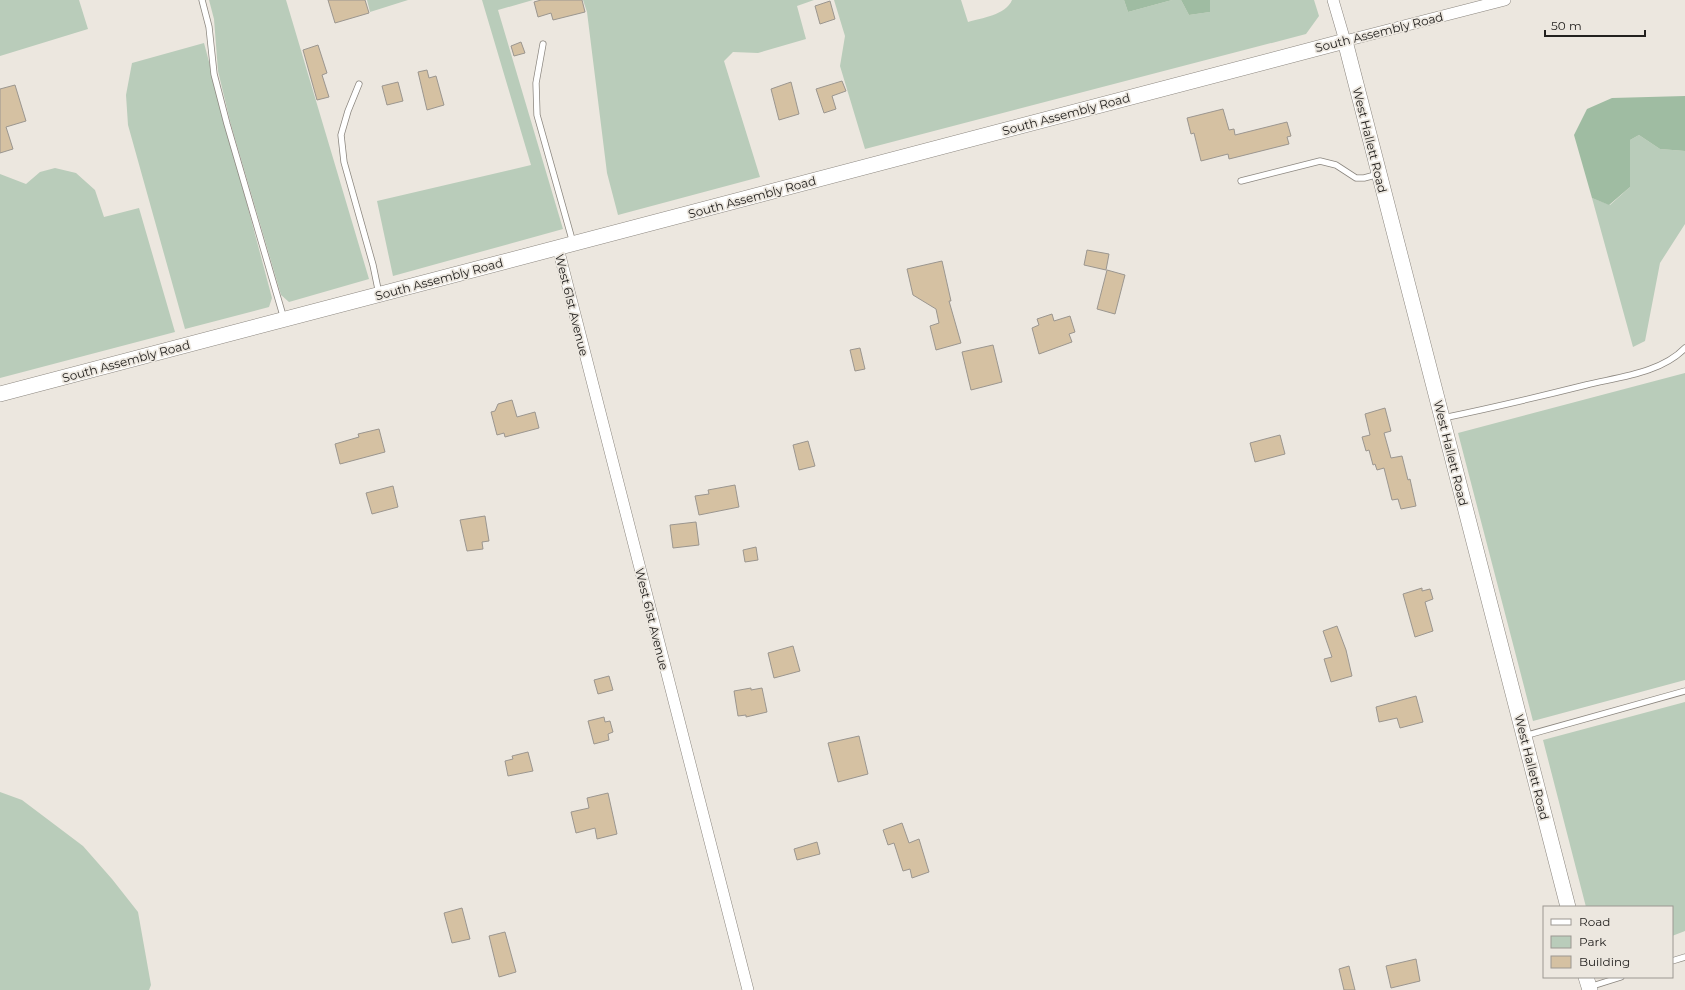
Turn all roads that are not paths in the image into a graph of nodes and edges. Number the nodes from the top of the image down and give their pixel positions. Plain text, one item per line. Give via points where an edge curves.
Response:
1 (202, 0) edge
2 (1333, 0) edge
3 (1505, 0) edge
4 (1345, 41) junction
5 (543, 44) dead end
6 (359, 84) dead end
7 (1379, 174) junction
8 (1241, 181) dead end
9 (573, 244) junction
10 (558, 248) junction
11 (379, 295) junction
12 (284, 319) junction
13 (1685, 348) edge
14 (0, 394) edge
15 (1442, 418) junction
16 (1685, 691) edge
17 (1524, 736) junction
18 (1568, 906) edge
19 (1685, 957) edge
20 (1673, 961) edge
21 (1617, 978) edge
22 (1588, 985) edge
23 (748, 990) edge

1 - 12 lane via 209,27 214,74
2 - 4 street, West Hallett Road
3 - 4 street, South Assembly Road
4 - 7 street, West Hallett Road
4 - 9 street, South Assembly Road
5 - 9 lane via 536,83 537,115
6 - 11 lane via 341,134 344,162
7 - 8 lane via 1356,178 1336,165 1320,161
7 - 15 street, West Hallett Road
9 - 10 street, South Assembly Road
10 - 11 street, South Assembly Road
10 - 23 street, West 61st Avenue
11 - 12 street, South Assembly Road
12 - 14 street, South Assembly Road
13 - 15 lane via 1678,356 1650,369 1520,402
15 - 17 street, West Hallett Road
16 - 17 lane
17 - 18 street, West Hallett Road
19 - 20 lane
21 - 22 lane

